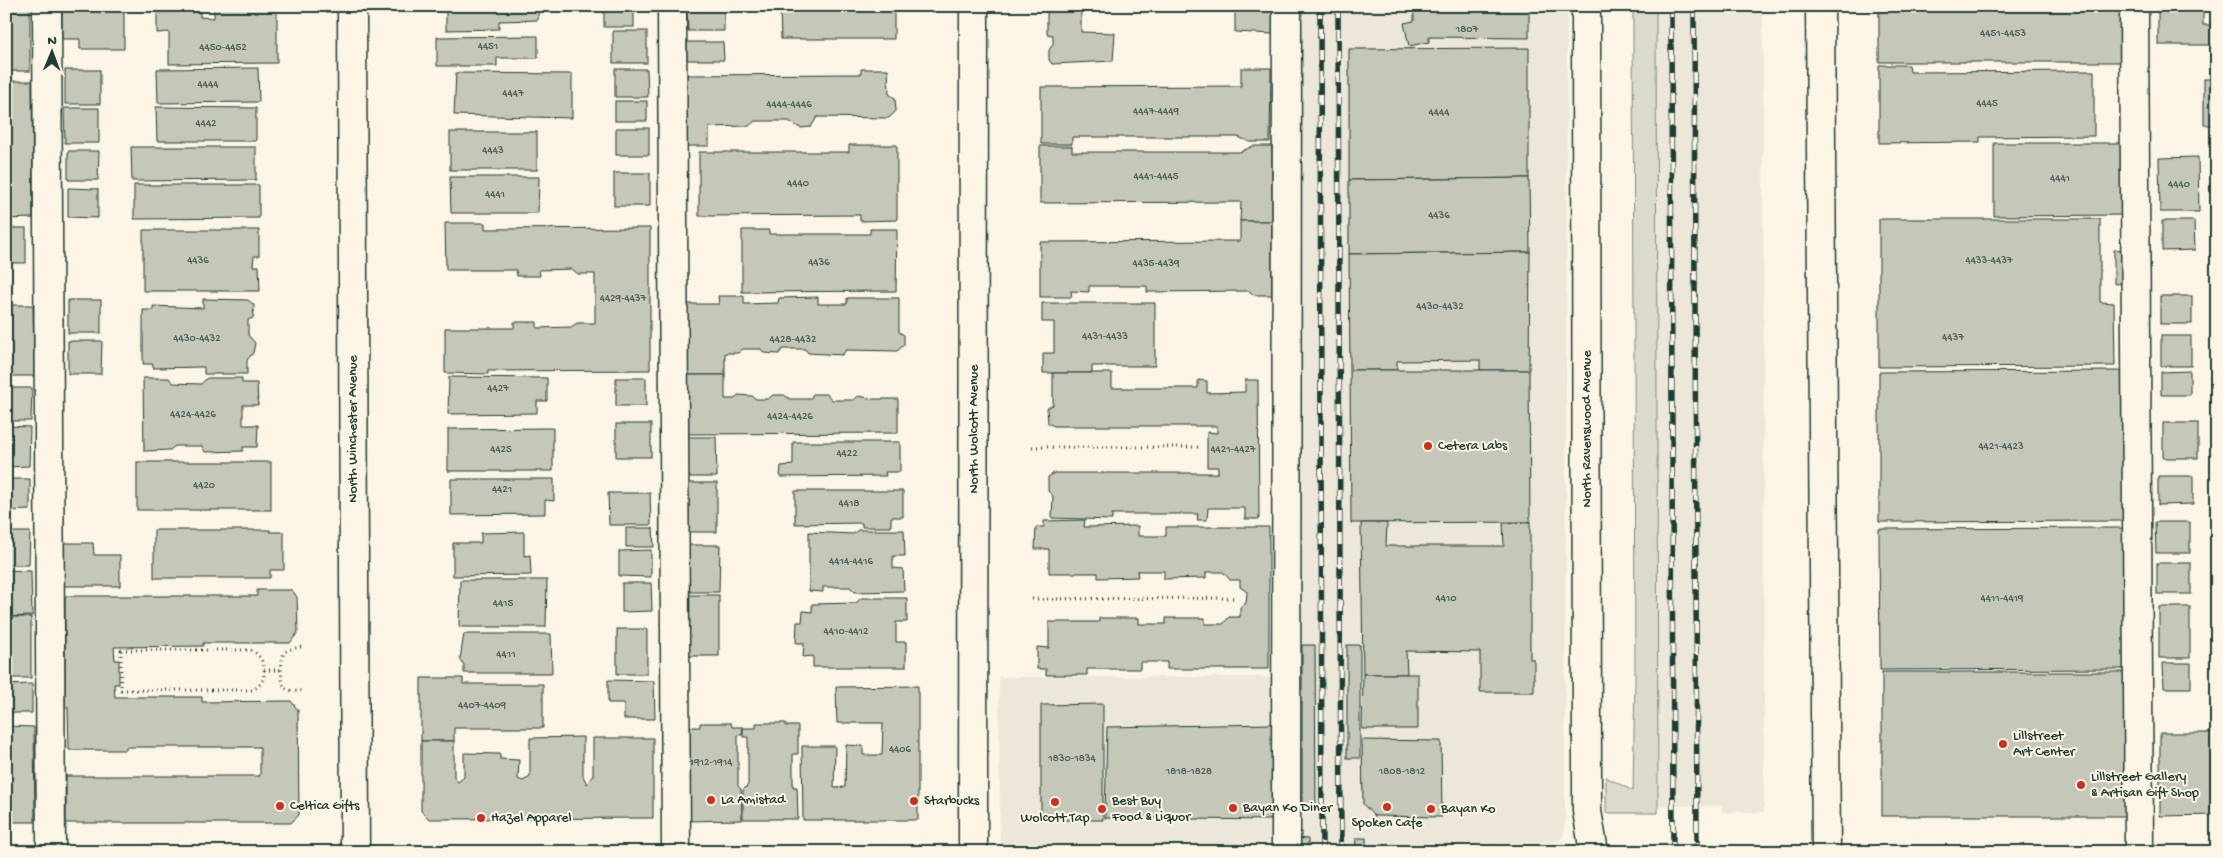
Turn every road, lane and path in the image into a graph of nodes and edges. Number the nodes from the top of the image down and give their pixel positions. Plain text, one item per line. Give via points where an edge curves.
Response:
1 (47, 6) edge
2 (352, 6) edge
3 (672, 6) edge
4 (974, 6) edge
5 (1287, 6) edge
6 (1586, 6) edge
7 (1820, 6) edge
8 (2134, 6) edge
9 (1032, 447) dead end
10 (1198, 447) dead end
11 (1237, 598) dead end
12 (1032, 599) dead end
13 (301, 647) dead end
14 (264, 670) junction
15 (282, 670) junction
16 (301, 691) dead end
17 (51, 852) edge
18 (355, 852) edge
19 (676, 852) edge
20 (973, 852) edge
21 (1286, 852) edge
22 (1594, 852) edge
23 (1826, 852) edge
24 (2139, 852) edge

1 - 17 street
2 - 18 street, North Winchester Avenue
3 - 19 street
4 - 20 street, North Wolcott Avenue
5 - 21 street
6 - 22 street, North Ravenswood Avenue via 1587,811
7 - 23 street
8 - 24 street
9 - 10 path
11 - 12 path
13 - 15 path via 284,653
14 - 14 path via 262,683 252,690 121,690 121,650 251,650 257,653
14 - 15 path
15 - 16 path via 285,688

